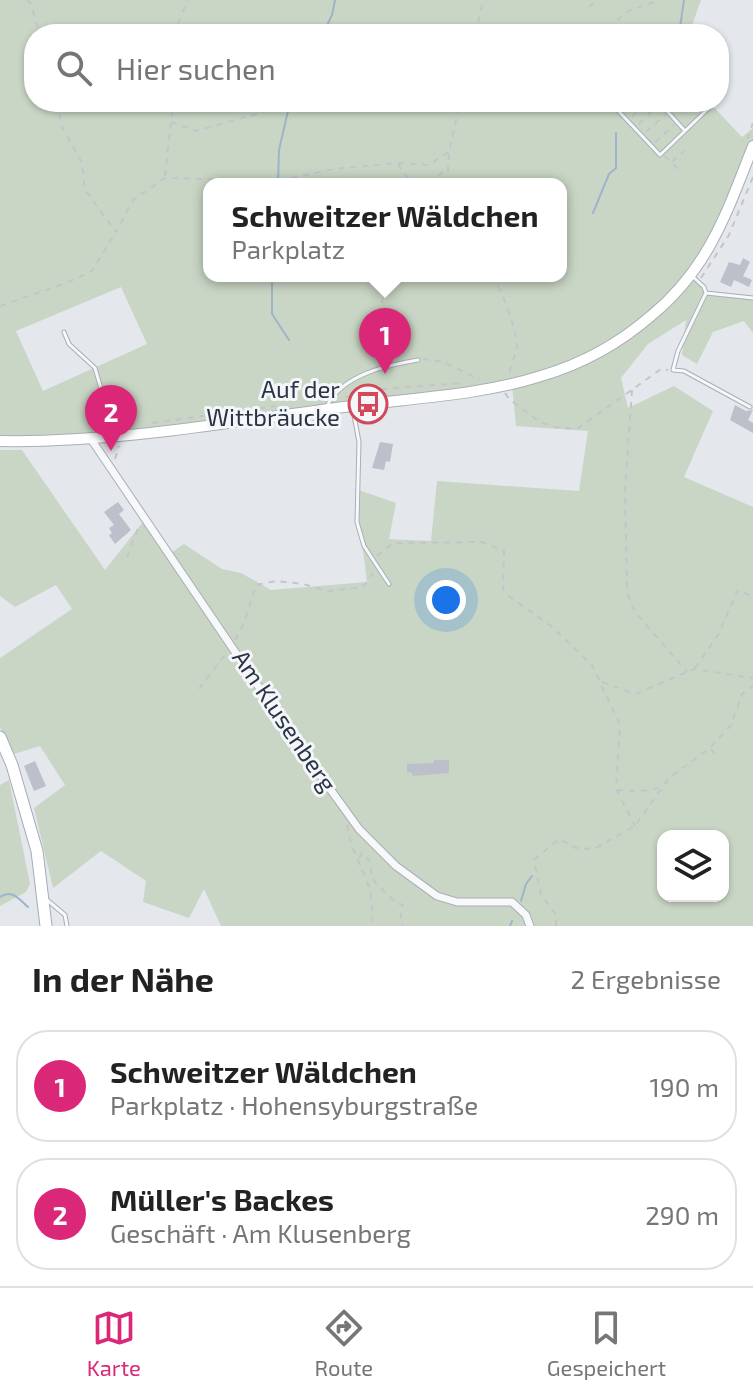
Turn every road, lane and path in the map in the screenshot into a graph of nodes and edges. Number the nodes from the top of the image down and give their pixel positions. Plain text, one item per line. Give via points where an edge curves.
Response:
1 (27, 0) edge
2 (188, 0) edge
3 (483, 0) edge
4 (597, 0) edge
5 (660, 0) edge
6 (589, 7) dead end
7 (36, 24) edge
8 (177, 24) edge
9 (478, 24) edge
10 (613, 24) edge
11 (59, 112) edge
12 (172, 112) edge
13 (264, 112) dead end
14 (458, 112) edge
15 (636, 112) edge
16 (651, 112) edge
17 (705, 112) edge
18 (669, 113) joint
19 (622, 114) edge
20 (628, 120) junction
21 (171, 122) junction
22 (677, 122) junction
23 (753, 123) edge
24 (635, 127) junction
25 (685, 131) junction
26 (642, 135) junction
27 (651, 146) junction
28 (748, 149) edge
29 (684, 151) dead end
30 (449, 152) junction
31 (662, 153) junction
32 (398, 163) junction
33 (671, 163) junction
34 (447, 168) junction
35 (678, 169) dead end
36 (753, 177) edge
37 (165, 178) junction
38 (292, 178) edge
39 (409, 178) edge
40 (436, 178) edge
41 (447, 178) edge
42 (203, 179) edge
43 (116, 232) junction
44 (695, 279) junction
45 (384, 282) edge
46 (495, 282) edge
47 (706, 293) junction
48 (753, 298) edge
49 (0, 306) edge
50 (64, 332) dead end
51 (418, 360) joint
52 (381, 366) junction
53 (673, 370) junction
54 (510, 376) dead end
55 (501, 386) junction
56 (632, 390) junction
57 (328, 405) junction
58 (277, 406) dead end
59 (750, 407) dead end
60 (353, 410) junction
61 (307, 421) dead end
62 (142, 424) dead end
63 (118, 436) junction
64 (91, 439) junction
65 (0, 441) edge
66 (110, 466) junction
67 (143, 513) junction
68 (127, 557) dead end
69 (374, 559) junction
70 (378, 565) junction
71 (389, 584) dead end
72 (753, 597) edge
73 (232, 645) junction
74 (694, 669) junction
75 (687, 672) junction
76 (753, 678) edge
77 (599, 682) junction
78 (753, 686) edge
79 (199, 689) dead end
80 (0, 737) edge
81 (710, 748) junction
82 (716, 755) dead end
83 (660, 787) junction
84 (616, 789) junction
85 (349, 816) junction
86 (635, 826) junction
87 (358, 859) junction
88 (43, 896) junction
89 (46, 926) edge
90 (67, 926) edge
91 (373, 926) edge
92 (403, 926) edge
93 (530, 926) edge
94 (556, 926) edge

1 - 7 path
2 - 8 path
3 - 9 path
4 - 6 path
5 - 10 path via 628,11
11 - 43 path via 82,163 85,190
12 - 21 path
13 - 21 path via 196,131
14 - 30 path
15 - 20 path
16 - 24 path
17 - 25 lane
18 - 22 lane
18 - 26 path
19 - 20 lane
20 - 24 lane
21 - 37 path
22 - 25 lane
22 - 27 path
23 - 28 path
24 - 26 lane
25 - 31 lane
26 - 27 lane
27 - 31 lane
28 - 44 main road via 722,224
29 - 33 path
30 - 32 path via 428,165
30 - 34 path
31 - 33 path
32 - 38 path
32 - 39 path
33 - 35 path
34 - 40 path
34 - 41 path
36 - 44 path via 729,235
37 - 42 path
37 - 43 path via 133,200
43 - 49 path via 92,271
44 - 47 lane
44 - 55 main road via 598,353
45 - 52 path
46 - 54 path via 517,346
47 - 48 lane
47 - 53 lane
50 - 63 lane via 69,344 95,368
51 - 52 lane
51 - 57 path via 444,362 481,380 383,389
52 - 57 lane via 338,390
53 - 56 path via 661,369
53 - 59 lane
55 - 56 path via 509,399 540,422 569,430 590,422
55 - 60 main road
56 - 75 path via 625,491 627,587 636,613
57 - 60 main road
57 - 63 main road
58 - 62 path
60 - 61 path
60 - 69 lane via 359,442 357,522
63 - 64 main road
63 - 66 path
64 - 65 main road
64 - 66 street, Am Klusenberg
66 - 67 street, Am Klusenberg
67 - 68 path
67 - 73 street, Am Klusenberg
69 - 70 lane
69 - 77 path via 393,543 497,546 506,559 506,594 551,626 592,665
70 - 71 lane
70 - 73 path via 363,587 351,589 328,591 276,581 256,585
72 - 74 path via 738,590 718,635
73 - 79 path
73 - 85 street, Am Klusenberg
74 - 75 path
74 - 76 path
75 - 77 path via 635,694
77 - 84 path via 620,725
78 - 81 path via 742,694 731,725
80 - 88 main road via 37,851
81 - 82 path
81 - 83 path
83 - 84 path
83 - 86 path
84 - 86 path
85 - 87 path via 349,840
85 - 93 street, Am Klusenberg via 396,866 437,896 457,902 512,902
86 - 94 path via 594,849 559,839 534,860 541,895 556,914
87 - 91 path via 373,903
87 - 92 path via 364,854 371,862 374,883 403,905
88 - 89 main road
88 - 90 lane via 65,915

